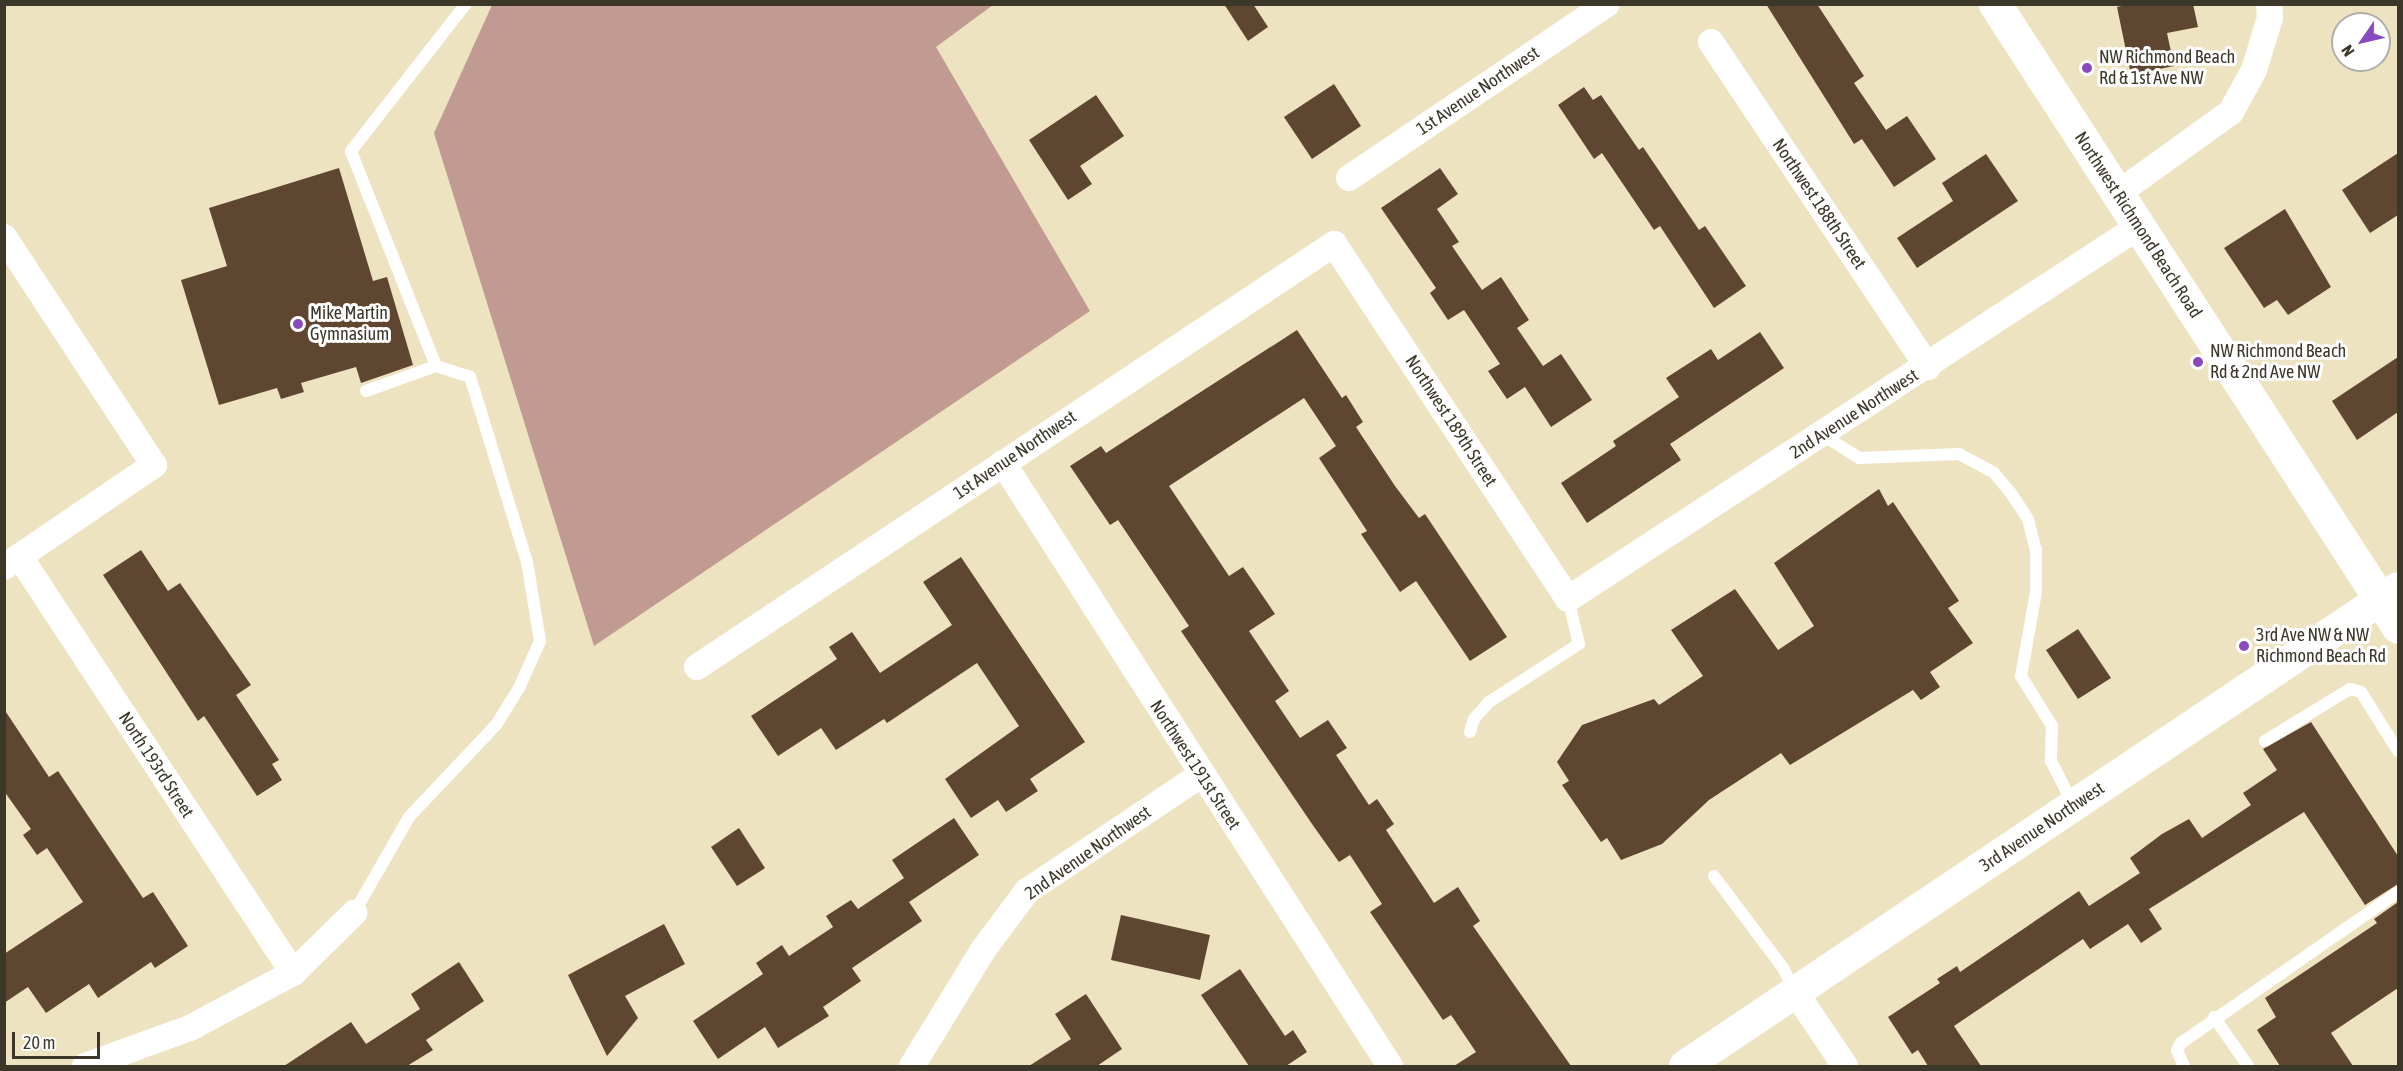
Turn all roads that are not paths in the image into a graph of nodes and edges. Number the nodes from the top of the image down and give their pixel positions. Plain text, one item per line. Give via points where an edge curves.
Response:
1 (466, 4) edge
2 (1607, 4) edge
3 (1995, 4) edge
4 (2269, 4) edge
5 (1711, 42) dead end
6 (1349, 178) dead end
7 (2117, 194) junction
8 (2138, 227) junction
9 (4, 237) edge
10 (1334, 244) joint
11 (436, 366) junction
12 (1928, 367) junction
13 (366, 392) dead end
14 (1823, 435) junction
15 (1003, 463) junction
16 (12, 562) edge
17 (2389, 594) edge
18 (1568, 598) junction
19 (2398, 627) edge
20 (697, 667) dead end
21 (1470, 732) dead end
22 (2265, 741) dead end
23 (2398, 751) edge
24 (1201, 775) junction
25 (2074, 806) junction
26 (1714, 876) dead end
27 (2398, 892) edge
28 (354, 913) joint
29 (293, 973) junction
30 (1796, 993) junction
31 (2214, 1017) junction
32 (85, 1066) edge
33 (912, 1066) edge
34 (1390, 1066) edge
35 (1685, 1066) edge
36 (1845, 1066) edge
37 (2184, 1066) edge
38 (2248, 1066) edge

1 - 11 lane via 351,151
2 - 6 street, 1st Avenue Northwest
3 - 7 main road, Northwest Richmond Beach Road
4 - 7 street via 2270,18 2254,70 2231,112
5 - 12 street, Northwest 188th Street
7 - 8 main road, Northwest Richmond Beach Road
8 - 12 street, 2nd Avenue Northwest
8 - 17 main road, Northwest Richmond Beach Road
9 - 16 street via 154,465
10 - 15 street, 1st Avenue Northwest
10 - 18 street, Northwest 189th Street
11 - 13 lane
11 - 28 lane via 470,377 527,562 540,641 519,688 496,725 409,817
12 - 14 street, 2nd Avenue Northwest
14 - 18 street, 2nd Avenue Northwest
14 - 25 lane via 1859,458 1959,454 1994,473 2016,501 2028,519 2036,550 2036,592 2021,676 2052,726 2050,761
15 - 20 street, 1st Avenue Northwest
15 - 24 street, Northwest 191st Street
16 - 29 street, North 193rd Street
17 - 19 main road, Northwest Richmond Beach Road
17 - 25 street, 3rd Avenue Northwest
18 - 21 lane via 1579,644 1490,702 1474,719
22 - 23 lane via 2350,689 2361,692
24 - 33 street, 2nd Avenue Northwest via 1027,891 983,950
24 - 34 street, Northwest 191st Street
25 - 30 street, 3rd Avenue Northwest
26 - 30 lane via 1783,968
27 - 31 lane
28 - 29 street
29 - 32 street via 190,1028
30 - 35 street, 3rd Avenue Northwest
30 - 36 street
31 - 37 lane via 2181,1042 2177,1050
31 - 38 lane

